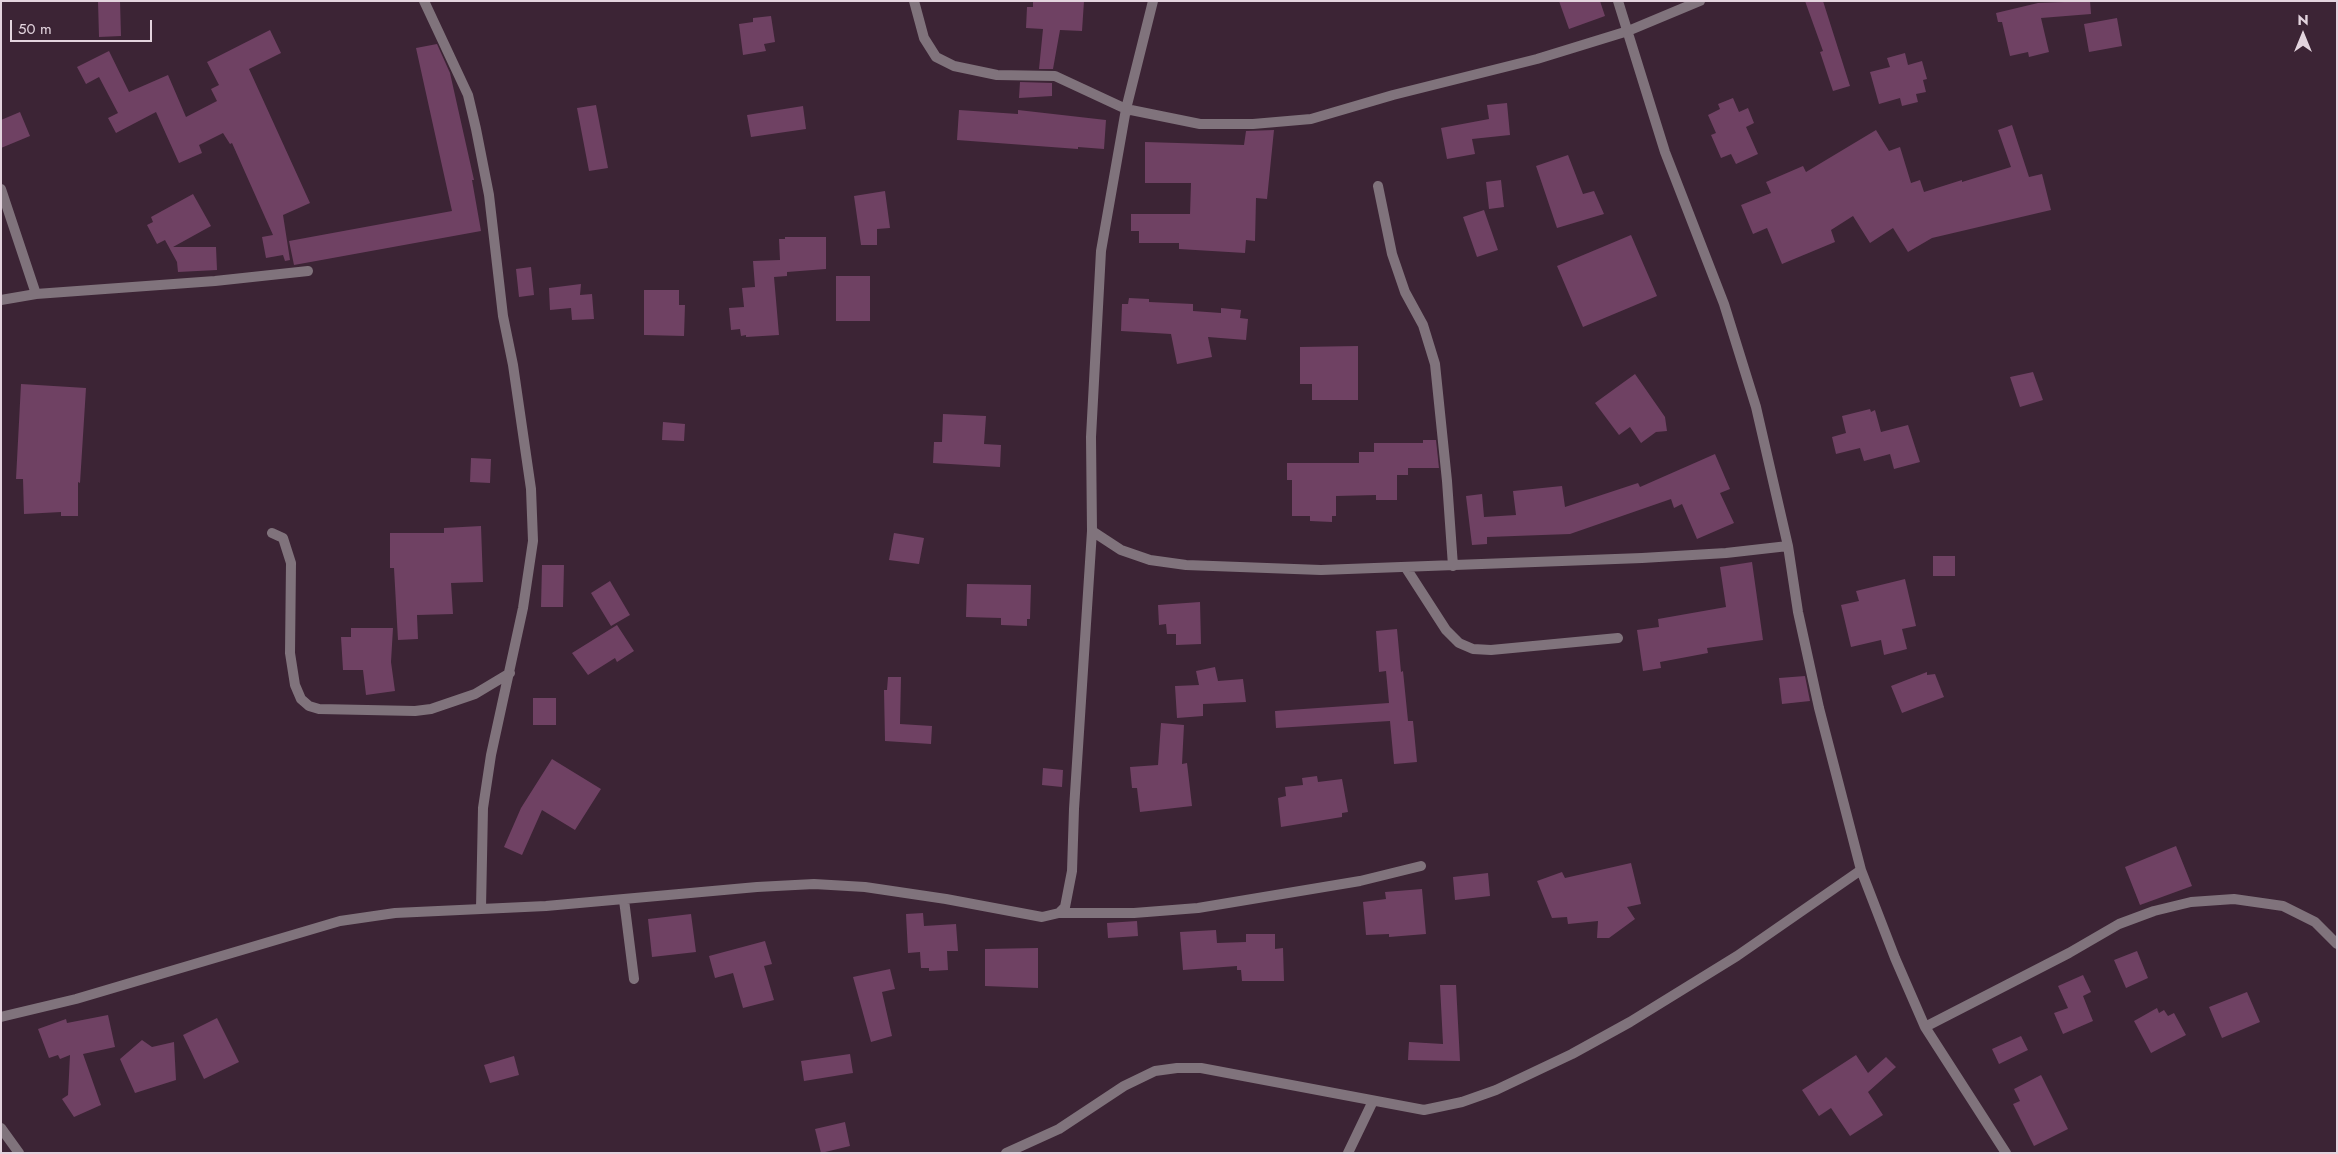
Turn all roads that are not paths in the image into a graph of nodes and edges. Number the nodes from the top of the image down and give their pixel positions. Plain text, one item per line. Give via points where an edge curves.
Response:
1 (424, 1) edge
2 (914, 1) edge
3 (1153, 1) edge
4 (1618, 1) edge
5 (1700, 1) edge
6 (1628, 31) junction
7 (1126, 109) junction
8 (1378, 186) dead end
9 (1, 189) edge
10 (308, 271) dead end
11 (36, 294) junction
12 (1, 300) edge
13 (1092, 531) junction
14 (272, 533) dead end
15 (1788, 546) junction
16 (1453, 566) junction
17 (1406, 568) junction
18 (1618, 638) dead end
19 (510, 673) junction
20 (1421, 866) dead end
21 (1861, 870) junction
22 (624, 900) junction
23 (482, 908) junction
24 (1059, 913) junction
25 (2337, 944) edge
26 (634, 979) dead end
27 (1, 1017) edge
28 (1925, 1027) junction
29 (1373, 1101) junction
30 (1, 1128) edge
31 (19, 1153) edge
32 (1006, 1153) edge
33 (1348, 1153) edge
34 (2006, 1153) edge

1 - 19 street via 468,95 476,129 497,248 503,316 531,489 533,541
2 - 7 street via 924,38 936,57 954,66 997,75 1055,76
3 - 7 street
4 - 6 street
5 - 6 street
6 - 7 street via 1538,60 1393,95 1311,119 1200,124
6 - 15 street via 1665,152 1724,304 1756,407
7 - 13 street via 1102,251 1091,437
8 - 16 street via 1392,254 1405,292 1423,324 1435,364
9 - 11 street
10 - 11 street
11 - 12 street
13 - 17 street via 1121,550 1150,560 1186,565 1321,570
13 - 24 street via 1072,871 1065,907
14 - 19 street via 283,538 291,563 290,653 295,685 301,699 309,706 319,709 431,709 475,694
15 - 16 street via 1717,554
15 - 21 street via 1798,612 1819,708
16 - 17 street
17 - 18 street via 1446,630 1459,643 1473,649
19 - 23 street via 491,755 483,808
20 - 24 street via 1360,881 1198,908 1134,913
21 - 28 street
21 - 29 street via 1677,994 1572,1054 1496,1090 1424,1110
22 - 23 street
22 - 24 street via 757,886 814,884 864,886 1042,916
22 - 26 street
23 - 27 street via 395,913 340,921 76,999
25 - 28 street via 2315,922 2283,906 2234,899 2191,902 2119,924
28 - 34 street
29 - 32 street via 1202,1068 1176,1068 1155,1072 1124,1086 1060,1129
29 - 33 street
30 - 31 street

